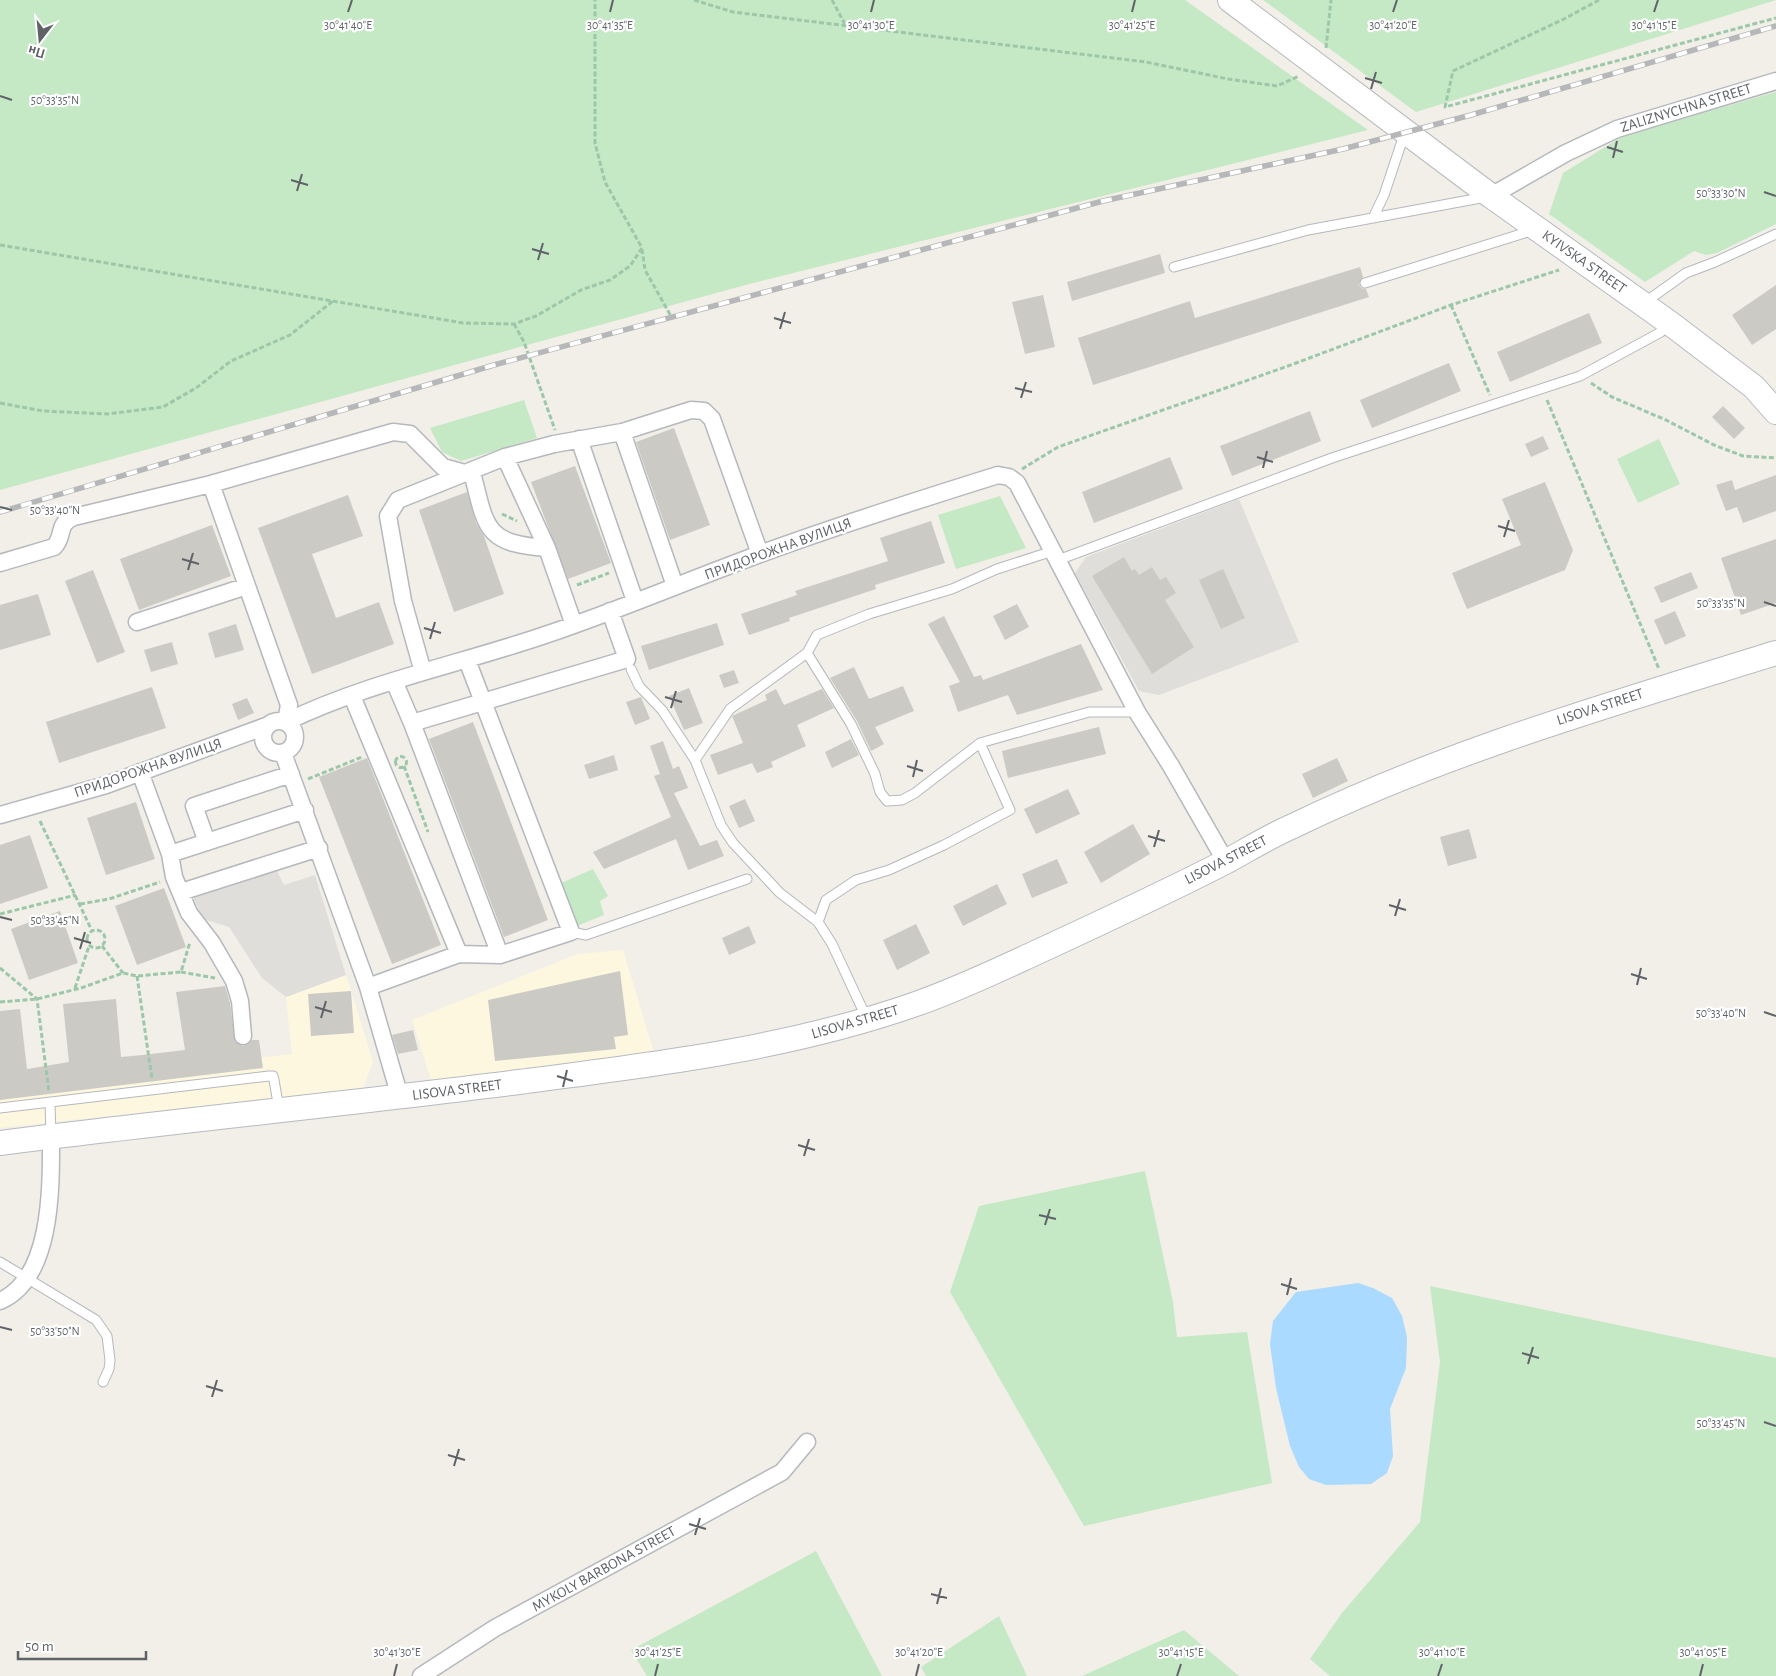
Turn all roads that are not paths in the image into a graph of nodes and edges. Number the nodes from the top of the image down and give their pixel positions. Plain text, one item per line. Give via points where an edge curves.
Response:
1 (1230, 0) edge
2 (1776, 80) edge
3 (1396, 125) junction
4 (1491, 196) junction
5 (1373, 218) junction
6 (1536, 229) junction
7 (1776, 234) edge
8 (1174, 267) dead end
9 (1365, 283) dead end
10 (1642, 304) junction
11 (1671, 324) junction
12 (1776, 412) edge
13 (622, 432) junction
14 (579, 439) junction
15 (505, 457) junction
16 (470, 473) junction
17 (211, 484) junction
18 (547, 548) junction
19 (760, 554) junction
20 (1055, 556) junction
21 (0, 563) edge
22 (247, 586) junction
23 (675, 586) junction
24 (635, 601) junction
25 (610, 611) junction
26 (137, 622) dead end
27 (574, 625) junction
28 (807, 653) junction
29 (1776, 653) edge
30 (467, 660) junction
31 (631, 669) dead end
32 (423, 672) junction
33 (394, 681) junction
34 (352, 696) junction
35 (483, 703) junction
36 (1137, 712) junction
37 (286, 722) junction
38 (412, 723) junction
39 (266, 726) junction
40 (980, 743) junction
41 (283, 753) junction
42 (695, 760) junction
43 (140, 772) junction
44 (293, 779) junction
45 (305, 810) junction
46 (0, 815) edge
47 (207, 842) junction
48 (319, 848) junction
49 (170, 854) junction
50 (1226, 862) junction
51 (746, 879) dead end
52 (177, 884) junction
53 (818, 922) junction
54 (571, 932) junction
55 (459, 954) junction
56 (500, 955) junction
57 (368, 987) junction
58 (867, 1019) junction
59 (243, 1036) dead end
60 (400, 1097) junction
61 (50, 1103) junction
62 (0, 1108) edge
63 (280, 1110) junction
64 (51, 1137) junction
65 (0, 1143) edge
66 (0, 1262) edge
67 (26, 1278) junction
68 (0, 1301) edge
69 (103, 1382) dead end
70 (807, 1442) dead end
71 (421, 1676) edge

1 - 3 main road, KYIVSKA STREET
2 - 4 street, ZALIZNYCHNA STREET via 1617,129
3 - 4 main road, KYIVSKA STREET
3 - 5 lane via 1384,195
4 - 5 lane
4 - 6 main road, KYIVSKA STREET
5 - 8 lane via 1308,230
6 - 9 lane
6 - 10 main road, KYIVSKA STREET
7 - 10 lane via 1686,273
10 - 11 main road, KYIVSKA STREET
11 - 12 main road, KYIVSKA STREET via 1754,387
11 - 20 lane via 1580,376 1324,461
13 - 14 street
13 - 19 street via 692,410 704,411 712,419
13 - 23 street
14 - 15 street
14 - 24 street
15 - 16 street
15 - 18 street
16 - 17 street via 443,467 410,434 393,432
16 - 18 street via 483,516 492,533 504,541
16 - 32 street via 398,500 388,516 403,600
17 - 21 street via 74,517 66,520 54,547
17 - 22 street
18 - 27 street
19 - 20 street, ПРИДОРОЖНА ВУЛИЦЯ via 998,475 1017,483
19 - 23 street, ПРИДОРОЖНА ВУЛИЦЯ
20 - 28 lane via 997,569 952,589 869,614 817,635
20 - 36 street
22 - 26 street
22 - 37 street via 289,705
23 - 24 street, ПРИДОРОЖНА ВУЛИЦЯ
24 - 25 street, ПРИДОРОЖНА ВУЛИЦЯ
25 - 27 street, ПРИДОРОЖНА ВУЛИЦЯ
25 - 35 street via 627,659
27 - 30 street, ПРИДОРОЖНА ВУЛИЦЯ
28 - 40 lane via 852,724 880,792 887,801 902,800 915,793
28 - 42 lane via 730,709
29 - 50 main road, LISOVA STREET via 1457,756 1291,826
30 - 32 street, ПРИДОРОЖНА ВУЛИЦЯ
30 - 35 street
31 - 42 lane via 639,686 662,710
32 - 33 street, ПРИДОРОЖНА ВУЛИЦЯ
33 - 34 street, ПРИДОРОЖНА ВУЛИЦЯ
33 - 38 street
34 - 37 street, ПРИДОРОЖНА ВУЛИЦЯ
34 - 55 street
35 - 38 street
35 - 54 street
36 - 40 lane via 1089,712
36 - 50 street
37 - 39 street
37 - 41 street via 293,730 295,740 290,750
38 - 56 street
39 - 41 street via 262,737 266,748
39 - 43 street, ПРИДОРОЖНА ВУЛИЦЯ
40 - 53 lane via 1010,810 889,870 856,880 826,900
41 - 44 street
42 - 53 lane via 721,825 733,843 780,893
43 - 46 street, ПРИДОРОЖНА ВУЛИЦЯ
43 - 49 street
44 - 45 street
44 - 47 street via 194,806
45 - 47 street
45 - 48 street
47 - 49 street
48 - 52 street
48 - 57 street
49 - 52 street
50 - 58 main road, LISOVA STREET via 967,984
51 - 54 lane via 586,935
52 - 59 street via 189,913 212,943 234,981 240,1001
53 - 58 lane via 832,944
54 - 56 street
55 - 56 street
55 - 57 street
57 - 60 street
58 - 60 main road, LISOVA STREET via 796,1038 659,1064
60 - 63 main road, LISOVA STREET
61 - 62 lane
61 - 63 lane via 273,1076
61 - 64 lane
63 - 64 main road, LISOVA STREET
64 - 65 main road, LISOVA STREET
64 - 67 street via 51,1199 43,1243
66 - 67 lane
67 - 68 street via 11,1296
67 - 69 lane via 96,1320 107,1336 110,1360 110,1369
70 - 71 street, MYKOLY BARBONA STREET via 782,1472 495,1628

